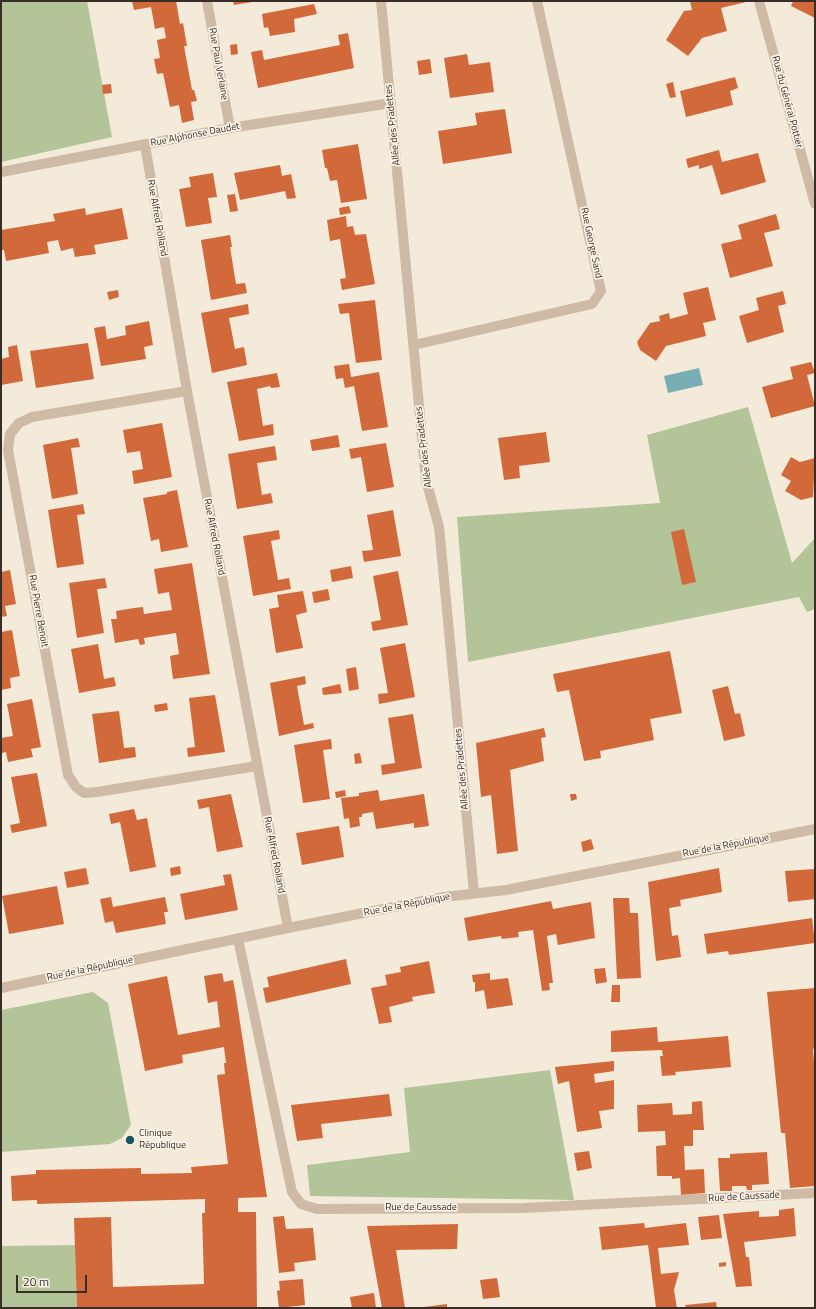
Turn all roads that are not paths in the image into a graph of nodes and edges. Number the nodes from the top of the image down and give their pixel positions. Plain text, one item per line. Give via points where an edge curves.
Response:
1 (207, 1) edge
2 (381, 1) edge
3 (537, 1) edge
4 (759, 1) edge
5 (391, 103) junction
6 (230, 128) junction
7 (145, 145) junction
8 (1, 172) edge
9 (815, 204) edge
10 (414, 345) junction
11 (187, 391) junction
12 (257, 766) junction
13 (815, 829) edge
14 (474, 892) junction
15 (288, 928) junction
16 (238, 939) junction
17 (1, 988) edge
18 (815, 1193) edge

1 - 6 street, Rue Paul Verlaine
2 - 5 street, Allée des Pradettes
3 - 10 street, Rue George Sand via 601,292 592,304
4 - 9 street, Rue du Général Pottier
5 - 6 street, Rue Alphonse Daudet
5 - 10 street, Allée des Pradettes
6 - 7 street, Rue Alphonse Daudet
7 - 8 street, Rue Alphonse Daudet
7 - 11 street, Rue Alfred Rolland
10 - 14 street, Allée des Pradettes via 426,480 440,527
11 - 12 street, Rue Alfred Rolland
11 - 12 street, Rue Pierre Benoit via 32,417 18,423 10,434 8,450 68,776 84,793
12 - 15 street, Rue Alfred Rolland
13 - 14 street, Rue de la République via 506,890
14 - 15 street, Rue de la République
15 - 16 street, Rue de la République
16 - 17 street, Rue de la République
16 - 18 street, Rue de Caussade via 292,1192 301,1204 316,1209 524,1208

